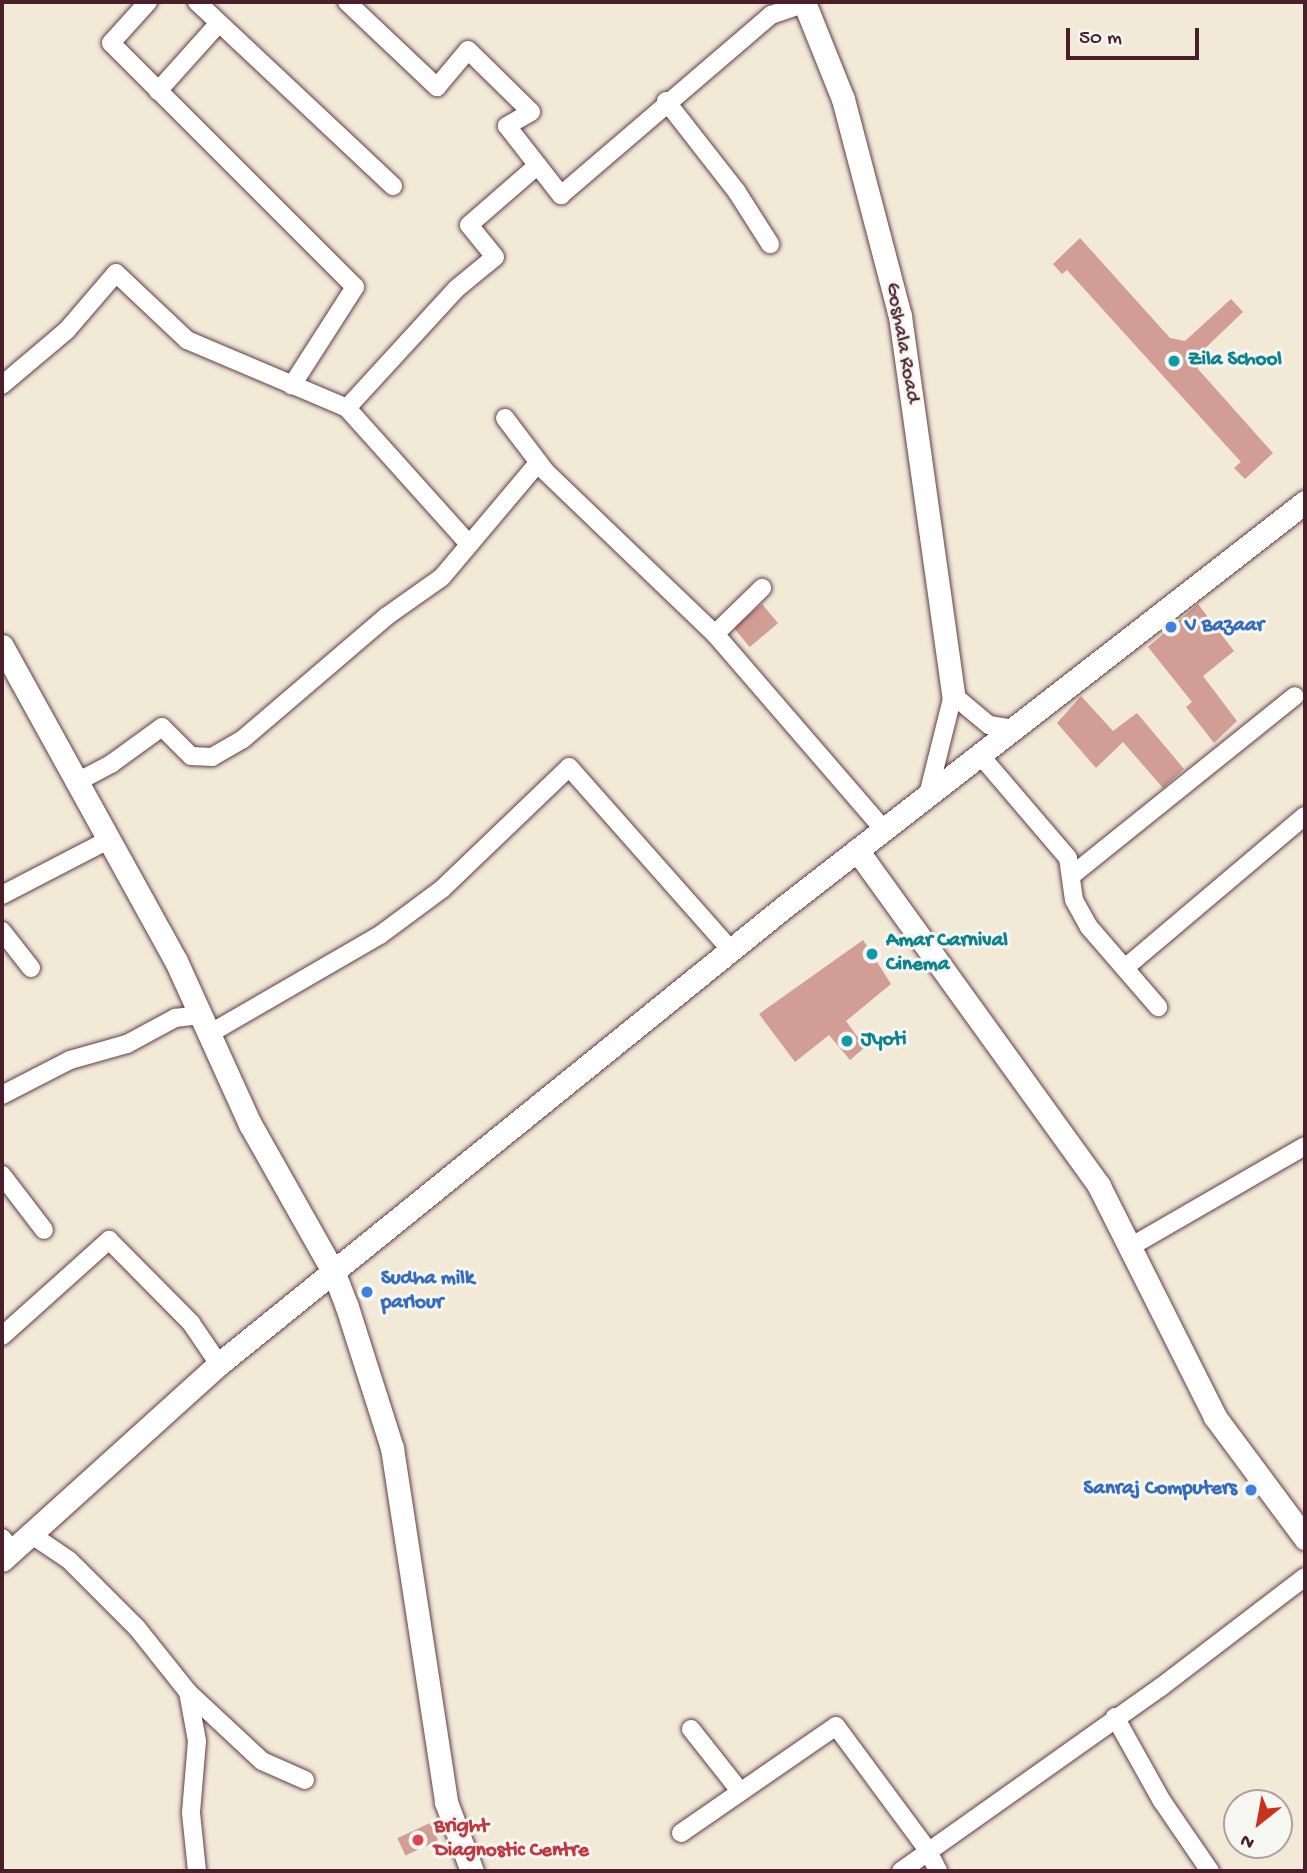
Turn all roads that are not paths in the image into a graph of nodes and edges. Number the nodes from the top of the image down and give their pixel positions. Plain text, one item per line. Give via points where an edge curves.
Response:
1 (149, 2) edge
2 (197, 2) edge
3 (347, 2) edge
4 (804, 2) edge
5 (219, 23) junction
6 (158, 91) junction
7 (666, 101) junction
8 (538, 165) junction
9 (393, 186) dead end
10 (770, 244) dead end
11 (2, 385) edge
12 (292, 385) junction
13 (347, 408) junction
14 (505, 418) dead end
15 (539, 462) junction
16 (1305, 502) edge
17 (468, 543) junction
18 (762, 588) dead end
19 (715, 634) junction
20 (2, 646) edge
21 (953, 695) junction
22 (1295, 696) dead end
23 (1014, 729) junction
24 (980, 755) junction
25 (75, 783) junction
26 (928, 795) junction
27 (1305, 816) edge
28 (884, 830) junction
29 (108, 841) junction
30 (857, 850) junction
31 (1071, 876) junction
32 (2, 895) edge
33 (2, 931) edge
34 (732, 950) junction
35 (1126, 967) junction
36 (31, 968) dead end
37 (1158, 1007) dead end
38 (205, 1024) junction
39 (2, 1094) edge
40 (1305, 1146) edge
41 (2, 1175) edge
42 (44, 1230) dead end
43 (1130, 1247) junction
44 (334, 1273) junction
45 (2, 1336) edge
46 (219, 1364) junction
47 (1303, 1530) edge
48 (29, 1533) junction
49 (5, 1549) edge
50 (1305, 1577) edge
51 (188, 1692) junction
52 (1115, 1717) junction
53 (691, 1729) dead end
54 (305, 1780) dead end
55 (740, 1791) junction
56 (681, 1833) dead end
57 (927, 1849) junction
58 (197, 1871) edge
59 (472, 1871) edge
60 (901, 1871) edge
61 (938, 1871) edge
62 (1210, 1871) edge

1 - 6 street via 111,43
2 - 5 street
3 - 8 street via 437,87 467,50 531,112 507,126
4 - 7 street via 771,15
4 - 21 main road, Goshala Road via 843,99 900,316
5 - 6 street
5 - 9 street
6 - 12 street via 355,287
7 - 8 street via 561,195
7 - 10 street via 737,192
8 - 13 street via 469,225 495,257 456,289
11 - 12 street via 67,330 116,273 187,340
12 - 13 street
13 - 17 street
14 - 15 street
15 - 17 street
15 - 19 street
16 - 23 main road
17 - 25 street via 442,577 387,617 243,739 212,757 191,756 162,727 111,764
18 - 19 street
19 - 28 street
20 - 25 main road
21 - 23 street via 989,725
21 - 26 street
22 - 31 street
23 - 24 main road
24 - 26 main road
24 - 31 street via 1068,858
25 - 29 main road
26 - 28 main road
27 - 35 street
28 - 30 main road
29 - 32 street
29 - 38 main road via 176,961
30 - 34 main road
30 - 43 main road via 1099,1186
31 - 35 street via 1074,900 1089,927
33 - 36 street
34 - 38 street via 569,767 442,889 380,935
34 - 44 main road
35 - 37 street
38 - 39 street via 176,1018 127,1044 70,1060
38 - 44 main road via 250,1124
40 - 43 street
41 - 42 street
43 - 47 main road via 1215,1417
44 - 46 main road
44 - 59 main road via 392,1448 446,1802
45 - 46 street via 109,1240 191,1323
46 - 48 main road
48 - 49 main road
48 - 51 street via 69,1560 128,1618
50 - 52 street
51 - 54 street via 262,1761
51 - 58 street via 197,1741 191,1813
52 - 57 street via 1051,1767
52 - 62 street via 1162,1801
53 - 55 street
55 - 56 street
55 - 57 street via 836,1726
57 - 60 street
57 - 61 street

